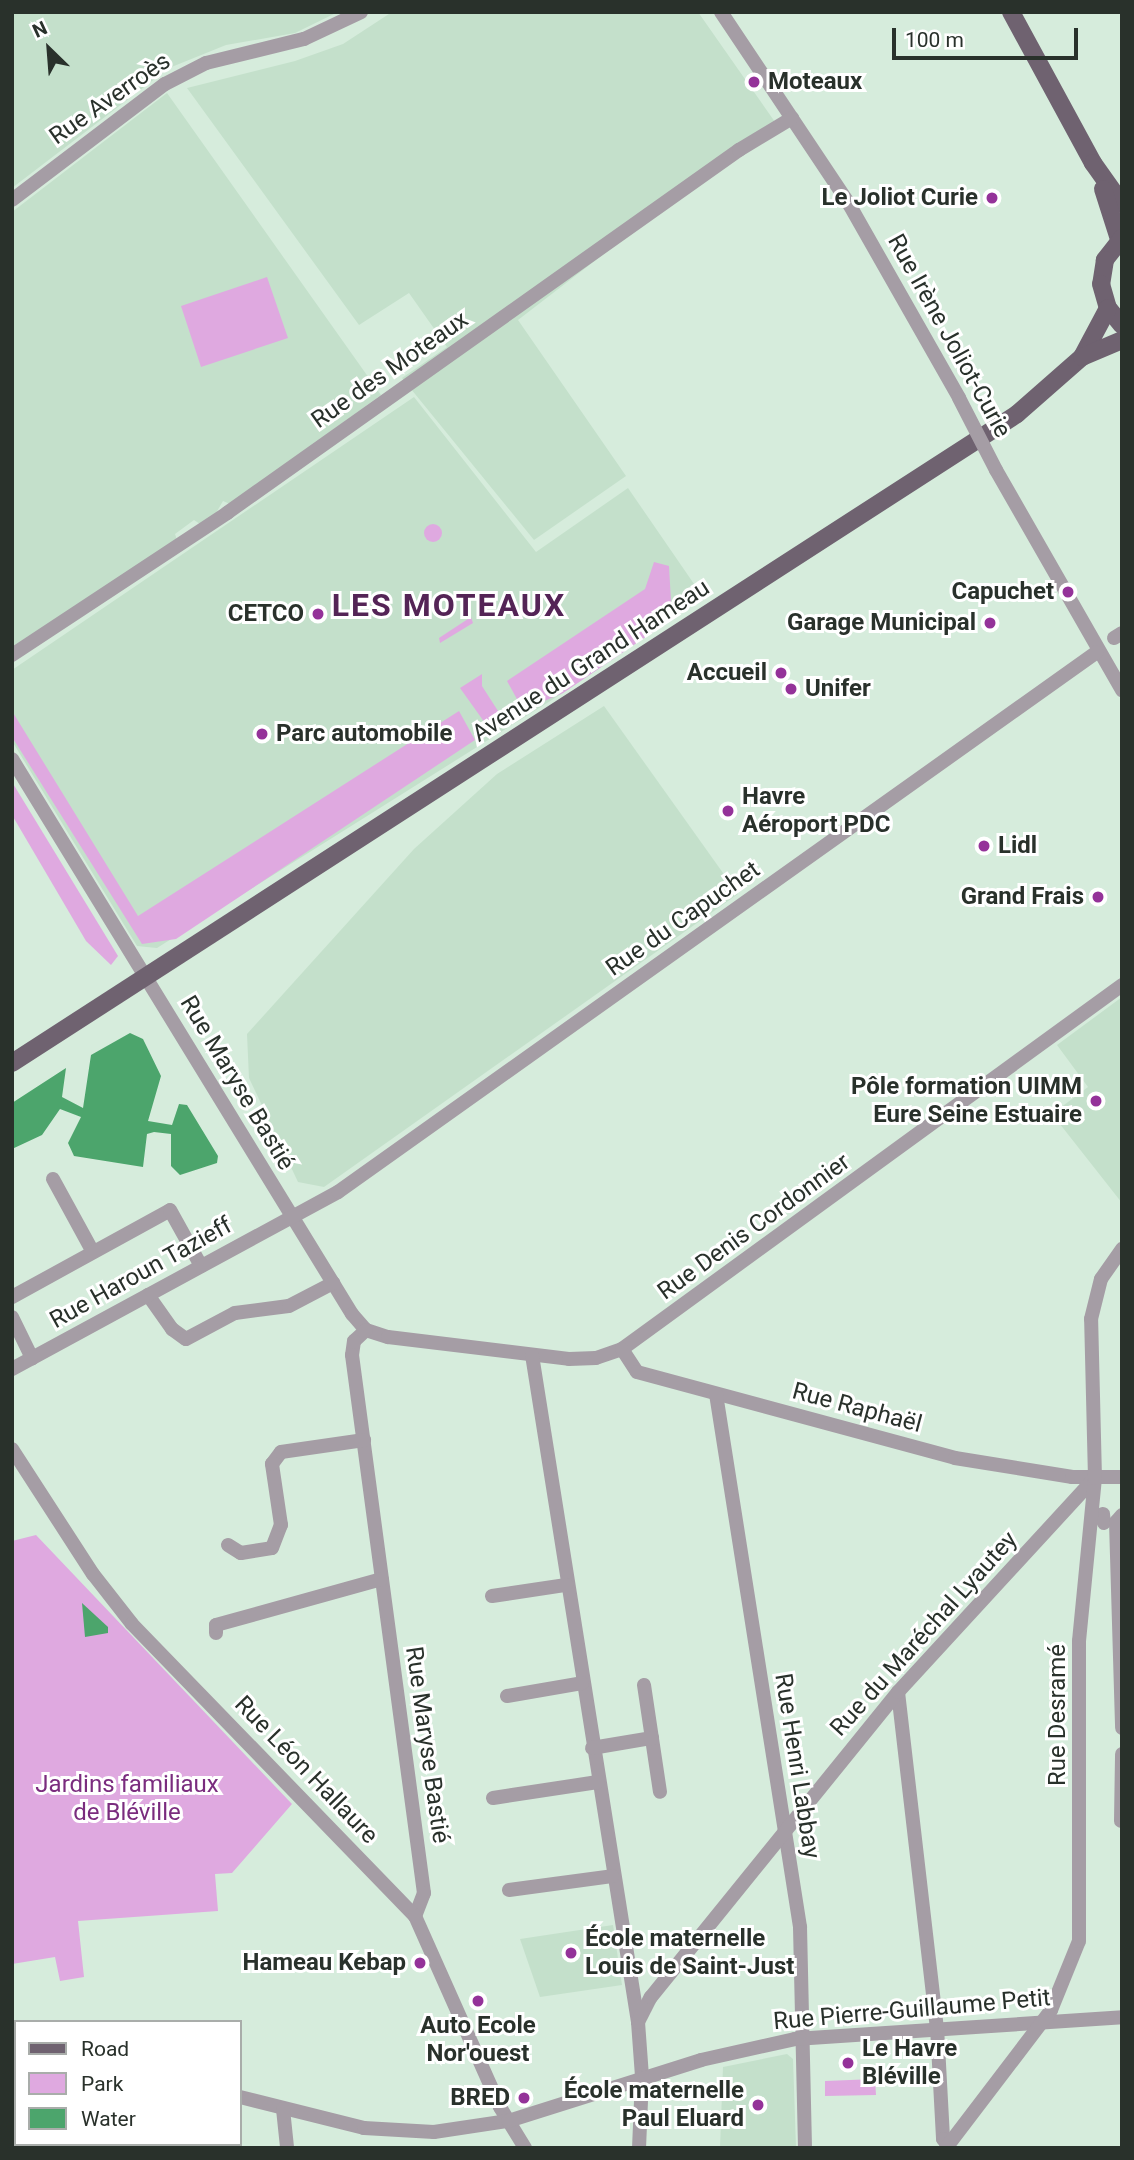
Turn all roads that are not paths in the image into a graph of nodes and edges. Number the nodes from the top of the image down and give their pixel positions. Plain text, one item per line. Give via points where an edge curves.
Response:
1 (361, 12) edge
2 (721, 12) edge
3 (1011, 12) edge
4 (792, 118) junction
5 (1093, 163) junction
6 (12, 200) edge
7 (1122, 204) edge
8 (1121, 239) edge
9 (1108, 308) junction
10 (1122, 325) edge
11 (1122, 340) edge
12 (1082, 357) junction
13 (1097, 652) junction
14 (12, 655) edge
15 (1122, 690) edge
16 (12, 759) edge
17 (145, 977) junction
18 (1122, 985) edge
19 (12, 1063) edge
20 (53, 1179) dead end
21 (292, 1216) junction
22 (1122, 1249) edge
23 (93, 1252) junction
24 (201, 1266) junction
25 (333, 1283) junction
26 (148, 1295) junction
27 (12, 1297) edge
28 (12, 1317) edge
29 (366, 1330) junction
30 (622, 1349) junction
31 (532, 1355) junction
32 (32, 1358) junction
33 (12, 1369) edge
34 (716, 1394) junction
35 (364, 1440) junction
36 (12, 1449) edge
37 (1122, 1477) edge
38 (1095, 1478) junction
39 (1122, 1515) edge
40 (228, 1545) dead end
41 (382, 1579) junction
42 (566, 1585) junction
43 (492, 1596) dead end
44 (216, 1633) dead end
45 (582, 1684) junction
46 (644, 1685) dead end
47 (898, 1692) junction
48 (507, 1696) dead end
49 (1122, 1728) edge
50 (652, 1738) junction
51 (592, 1748) junction
52 (1121, 1753) edge
53 (598, 1782) junction
54 (660, 1792) dead end
55 (493, 1798) dead end
56 (1121, 1821) edge
57 (784, 1829) junction
58 (612, 1876) junction
59 (509, 1891) dead end
60 (415, 1916) junction
61 (1122, 2017) edge
62 (1043, 2021) junction
63 (638, 2022) junction
64 (937, 2028) junction
65 (803, 2038) junction
66 (642, 2077) junction
67 (242, 2098) edge
68 (282, 2109) junction
69 (508, 2121) junction
70 (947, 2146) edge
71 (287, 2148) edge
72 (525, 2148) edge
73 (639, 2148) edge
74 (805, 2148) edge

1 - 6 street, Rue Averroès via 304,39 206,63 165,84
2 - 4 street, Rue Irène Joliot-Curie
3 - 5 main road
4 - 13 street, Rue Irène Joliot-Curie, bridge via 856,215
4 - 14 street, Rue des Moteaux via 738,150 227,513
5 - 7 main road
5 - 8 main road
8 - 9 main road via 1102,272
9 - 10 main road
9 - 12 main road, Avenue du Grand Hameau
11 - 12 main road, Avenue du Grand Hameau
12 - 17 main road, Avenue du Grand Hameau via 1017,414
13 - 15 street, Rue Irène Joliot-Curie
13 - 21 street, Rue du Capuchet via 338,1192
16 - 17 street, Rue Maryse Bastié
17 - 19 main road, Avenue du Grand Hameau
17 - 21 street, Rue Maryse Bastié
18 - 30 street, Rue Denis Cordonnier
20 - 23 street
21 - 24 street, Rue Haroun Tazieff
21 - 25 street, Rue Maryse Bastié
22 - 38 street, Rue Desramé via 1101,1279 1091,1319
23 - 24 street via 170,1210
23 - 27 street
24 - 26 street, Rue Haroun Tazieff
25 - 26 street via 289,1306 235,1313 186,1339 172,1329
25 - 29 street, Rue Maryse Bastié
26 - 32 street, Rue Haroun Tazieff
28 - 32 street
29 - 31 street, Rue Denis Cordonnier via 388,1337
29 - 35 street, Rue Maryse Bastié via 354,1341 352,1355
30 - 31 street, Rue Denis Cordonnier via 596,1358
30 - 34 street, Rue Raphaël via 636,1372
31 - 42 street
32 - 33 street, Rue Haroun Tazieff
34 - 38 street, Rue Raphaël via 955,1458
34 - 57 street, Rue Henri Labbay
35 - 40 street via 281,1452 272,1464 281,1525 272,1548 241,1553
35 - 41 street, Rue Maryse Bastié
36 - 60 street, Rue Léon Hallaure via 93,1574 132,1624
37 - 38 street, Rue Raphaël
38 - 47 street, Rue du Maréchal Lyautey
38 - 62 street, Rue Desramé via 1079,1641 1079,1941
39 - 49 street via 1116,1522
41 - 44 street via 216,1625
41 - 60 street, Rue Maryse Bastié via 424,1894
42 - 43 street
42 - 45 street
45 - 48 street
45 - 51 street
46 - 50 street
47 - 57 street, Rue du Maréchal Lyautey
47 - 64 street
50 - 51 street
50 - 54 street
51 - 53 street
52 - 56 street
53 - 55 street
53 - 58 street
57 - 63 street, Rue du Maréchal Lyautey via 651,1997
57 - 65 street, Rue Henri Labbay via 800,1927
58 - 59 street
58 - 63 street
60 - 69 street, Rue Léon Hallaure
61 - 62 street, Rue Pierre-Guillaume Petit
62 - 64 street, Rue Pierre-Guillaume Petit
62 - 70 street, Rue Desramé
63 - 66 street
64 - 65 street, Rue Pierre-Guillaume Petit
64 - 70 street
65 - 66 street, Rue Pierre-Guillaume Petit
65 - 74 street, Rue Henri Labbay
66 - 69 street, Rue Pierre-Guillaume Petit
66 - 73 street
67 - 68 street, Rue Pierre-Guillaume Petit
68 - 69 street, Rue Pierre-Guillaume Petit via 390,2132 434,2132
68 - 71 street
69 - 72 street, Rue Léon Hallaure

